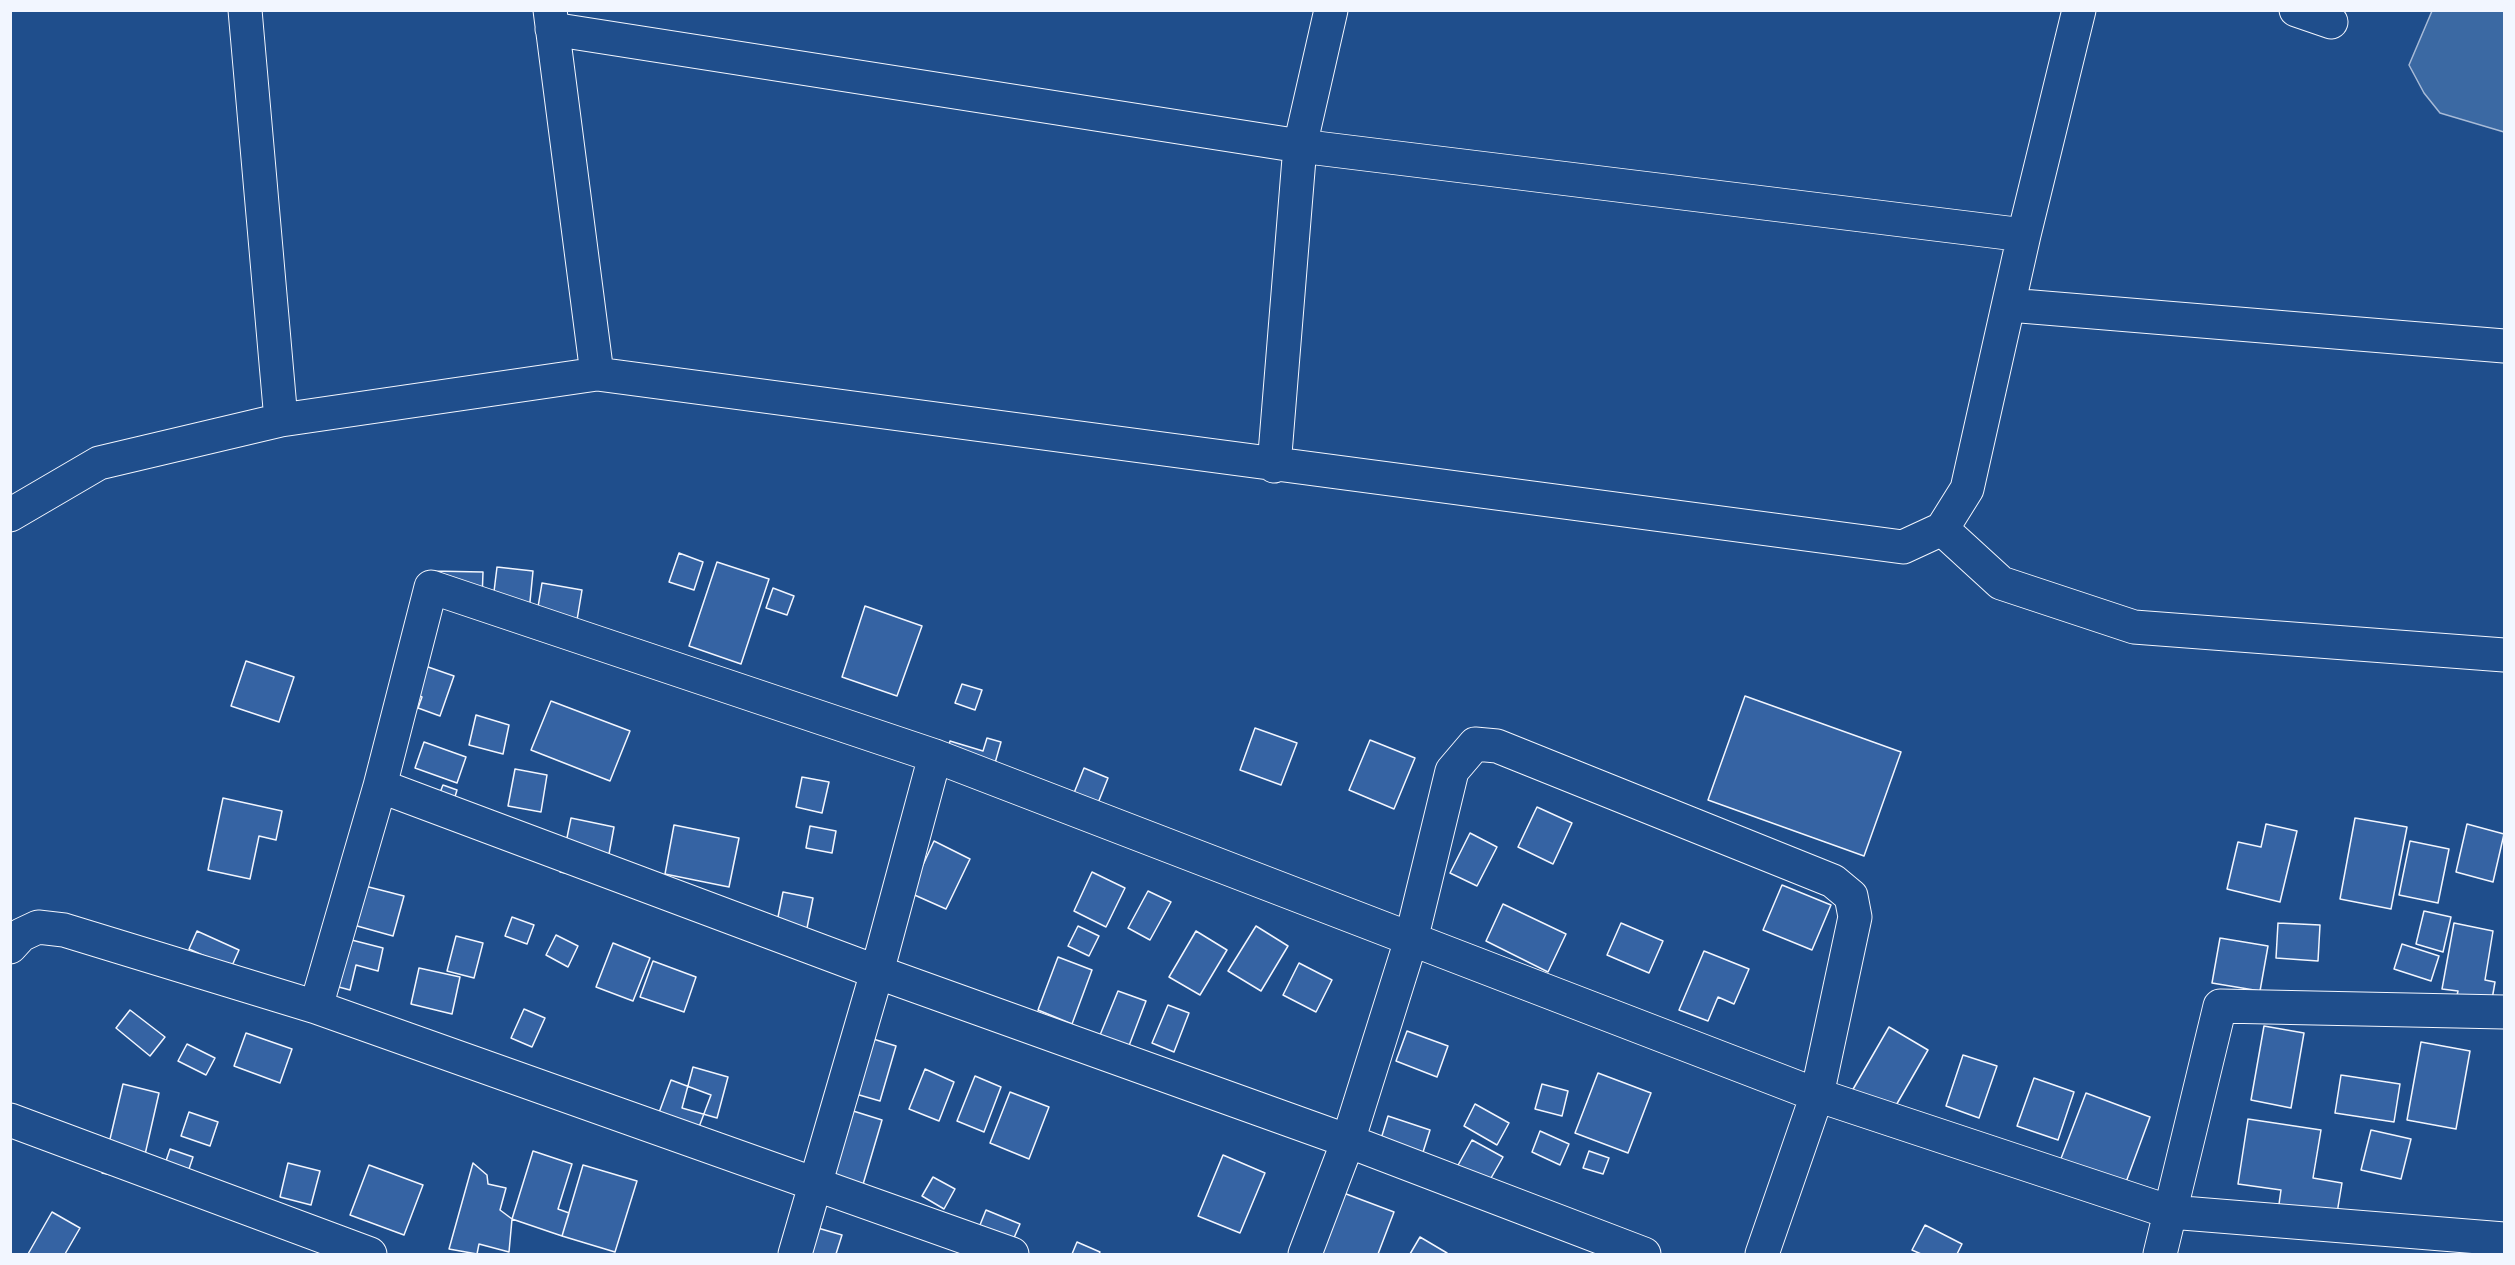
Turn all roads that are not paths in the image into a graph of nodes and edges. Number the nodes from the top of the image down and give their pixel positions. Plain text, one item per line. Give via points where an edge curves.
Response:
1 (245, 10) edge
2 (1331, 10) edge
3 (2079, 10) edge
4 (2296, 10) edge
5 (551, 20) edge
6 (2331, 22) dead end
7 (1300, 146) junction
8 (2024, 235) junction
9 (2009, 305) junction
10 (2505, 346) edge
11 (597, 375) junction
12 (281, 420) junction
13 (1274, 466) junction
14 (10, 515) edge
15 (1942, 530) junction
16 (2505, 655) edge
17 (935, 756) junction
18 (380, 786) junction
19 (1411, 940) junction
20 (10, 947) edge
21 (878, 972) junction
22 (316, 1007) junction
23 (2505, 1012) edge
24 (1817, 1095) junction
25 (10, 1120) edge
26 (1348, 1141) junction
27 (815, 1185) junction
28 (2170, 1212) junction
29 (2502, 1239) edge
30 (370, 1254) edge
31 (795, 1254) edge
32 (1012, 1254) edge
33 (1305, 1254) edge
34 (1644, 1254) edge
35 (1762, 1254) edge
36 (2160, 1254) edge

1 - 12 street
2 - 7 street
3 - 8 street
4 - 6 street
5 - 7 street
5 - 11 street
7 - 8 street
7 - 13 street
8 - 9 street
9 - 10 street
9 - 15 street via 1967,489
11 - 12 street
11 - 13 street
12 - 14 street via 99,463
13 - 15 street via 1903,548
15 - 16 street via 2001,583 2134,627
17 - 18 street via 431,587
17 - 19 street
17 - 21 street
18 - 21 street
18 - 22 street
19 - 24 street
19 - 24 street via 1452,771 1475,744 1497,746 1833,881 1851,896 1855,917
19 - 26 street
20 - 22 street via 21,935 38,927 64,930
21 - 26 street
21 - 27 street
22 - 27 street
23 - 28 street via 2220,1006
24 - 28 street
24 - 35 street
25 - 30 street
26 - 33 street
26 - 34 street
27 - 31 street
27 - 32 street
28 - 29 street
28 - 36 street

